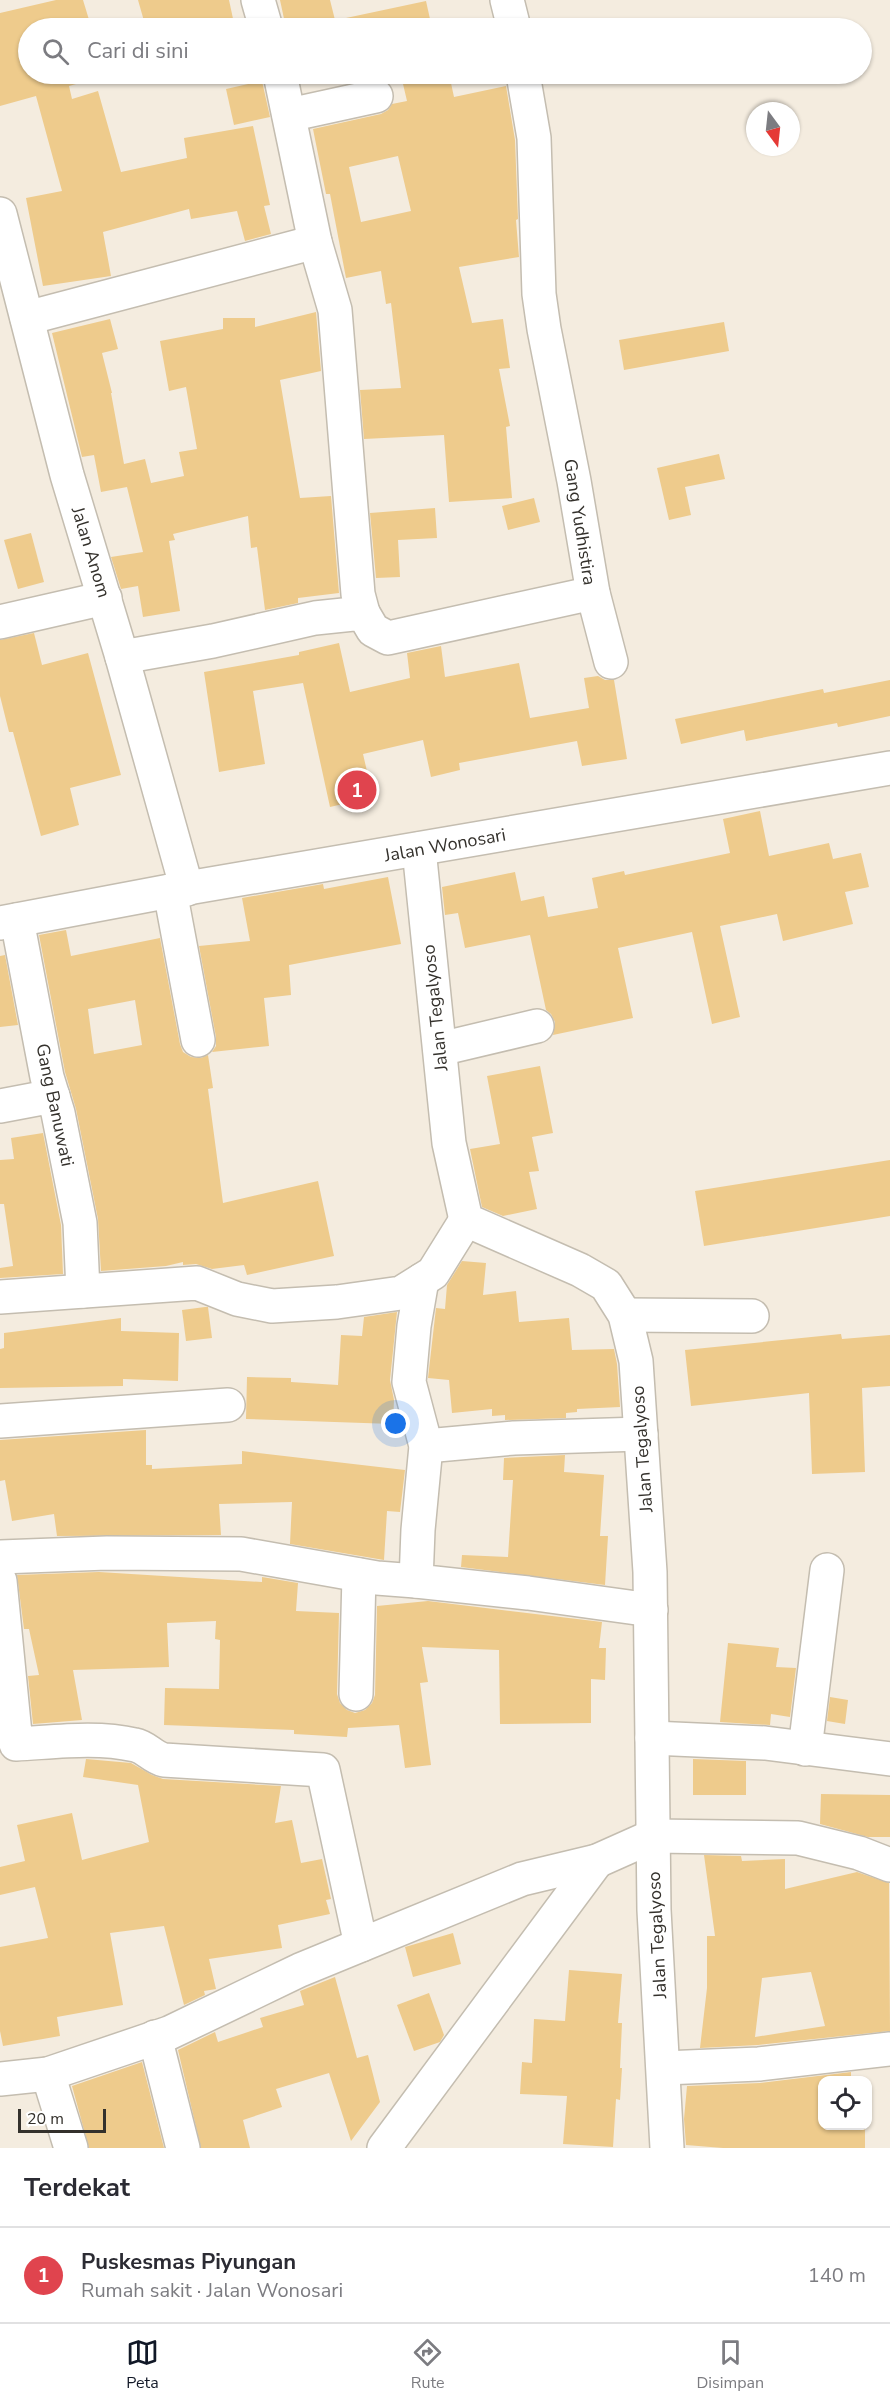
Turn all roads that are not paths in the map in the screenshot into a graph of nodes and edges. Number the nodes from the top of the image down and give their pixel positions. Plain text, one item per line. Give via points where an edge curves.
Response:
1 (258, 0) edge
2 (507, 0) edge
3 (263, 18) edge
4 (512, 18) edge
5 (282, 84) edge
6 (526, 84) edge
7 (376, 96) dead end
8 (289, 115) junction
9 (0, 214) edge
10 (315, 242) junction
11 (27, 318) junction
12 (593, 593) junction
13 (105, 598) junction
14 (363, 614) junction
15 (0, 622) edge
16 (122, 657) junction
17 (610, 662) dead end
18 (886, 774) edge
19 (419, 849) junction
20 (178, 890) junction
21 (8, 921) edge
22 (537, 1026) dead end
23 (198, 1040) dead end
24 (440, 1049) junction
25 (53, 1096) junction
26 (0, 1106) edge
27 (466, 1220) junction
28 (422, 1280) junction
29 (83, 1291) junction
30 (0, 1297) edge
31 (625, 1315) junction
32 (752, 1316) dead end
33 (228, 1405) dead end
34 (0, 1421) edge
35 (640, 1434) junction
36 (426, 1446) junction
37 (0, 1557) edge
38 (827, 1570) dead end
39 (359, 1575) junction
40 (0, 1581) edge
41 (416, 1581) junction
42 (651, 1610) junction
43 (356, 1694) dead end
44 (652, 1738) junction
45 (804, 1749) junction
46 (890, 1759) edge
47 (654, 1836) junction
48 (585, 1864) junction
49 (890, 1865) edge
50 (361, 1945) junction
51 (155, 2037) junction
52 (890, 2049) edge
53 (664, 2068) junction
54 (48, 2073) junction
55 (0, 2079) edge
56 (71, 2148) edge
57 (183, 2148) edge
58 (362, 2148) edge
59 (384, 2148) edge
60 (667, 2148) edge

1 - 3 main road
2 - 4 main road
5 - 8 main road
6 - 12 main road, Gang Yudhistira via 534,138 539,294
7 - 8 main road
8 - 10 main road
9 - 11 main road, Jalan Anom
10 - 11 main road
10 - 14 main road via 335,310 358,594
11 - 13 main road, Jalan Anom via 67,475
12 - 14 main road, Gang Yudhistira via 388,638 373,630
12 - 17 main road
13 - 15 main road
13 - 16 main road, Jalan Anom
14 - 16 main road via 315,618
16 - 20 main road, Jalan Anom
18 - 19 main road, Jalan Wonosari
19 - 20 main road, Jalan Wonosari
19 - 24 main road, Jalan Tegalyoso
20 - 21 main road, Jalan Wonosari
20 - 23 main road, Jalan Anom
21 - 25 main road, Gang Banuwati
22 - 24 main road
24 - 27 main road, Jalan Tegalyoso via 449,1143
25 - 26 main road
25 - 29 main road, Gang Banuwati via 80,1223
27 - 28 main road via 433,1273
27 - 31 main road, Jalan Tegalyoso via 580,1270 606,1286
28 - 29 main road via 401,1293 272,1306 237,1299 197,1283
28 - 36 main road via 409,1382
29 - 30 main road
31 - 32 main road
31 - 35 main road, Jalan Tegalyoso via 636,1361
33 - 34 main road
35 - 36 main road via 514,1438
35 - 42 main road, Jalan Tegalyoso
36 - 41 main road
37 - 39 main road via 240,1554
38 - 45 main road
39 - 41 main road
39 - 43 main road
40 - 50 main road via 16,1744 87,1740 138,1745 164,1760 323,1770
41 - 42 main road
42 - 44 main road, Jalan Tegalyoso
44 - 45 main road via 765,1743
44 - 47 main road, Jalan Tegalyoso
45 - 46 main road
47 - 48 main road
47 - 49 main road via 798,1838
47 - 53 main road, Jalan Tegalyoso via 654,1910
48 - 50 main road via 522,1880
48 - 58 main road
48 - 59 main road
50 - 51 main road
51 - 54 main road
51 - 57 main road
52 - 53 main road via 759,2064
53 - 60 main road, Jalan Tegalyoso
54 - 55 main road
54 - 56 main road

